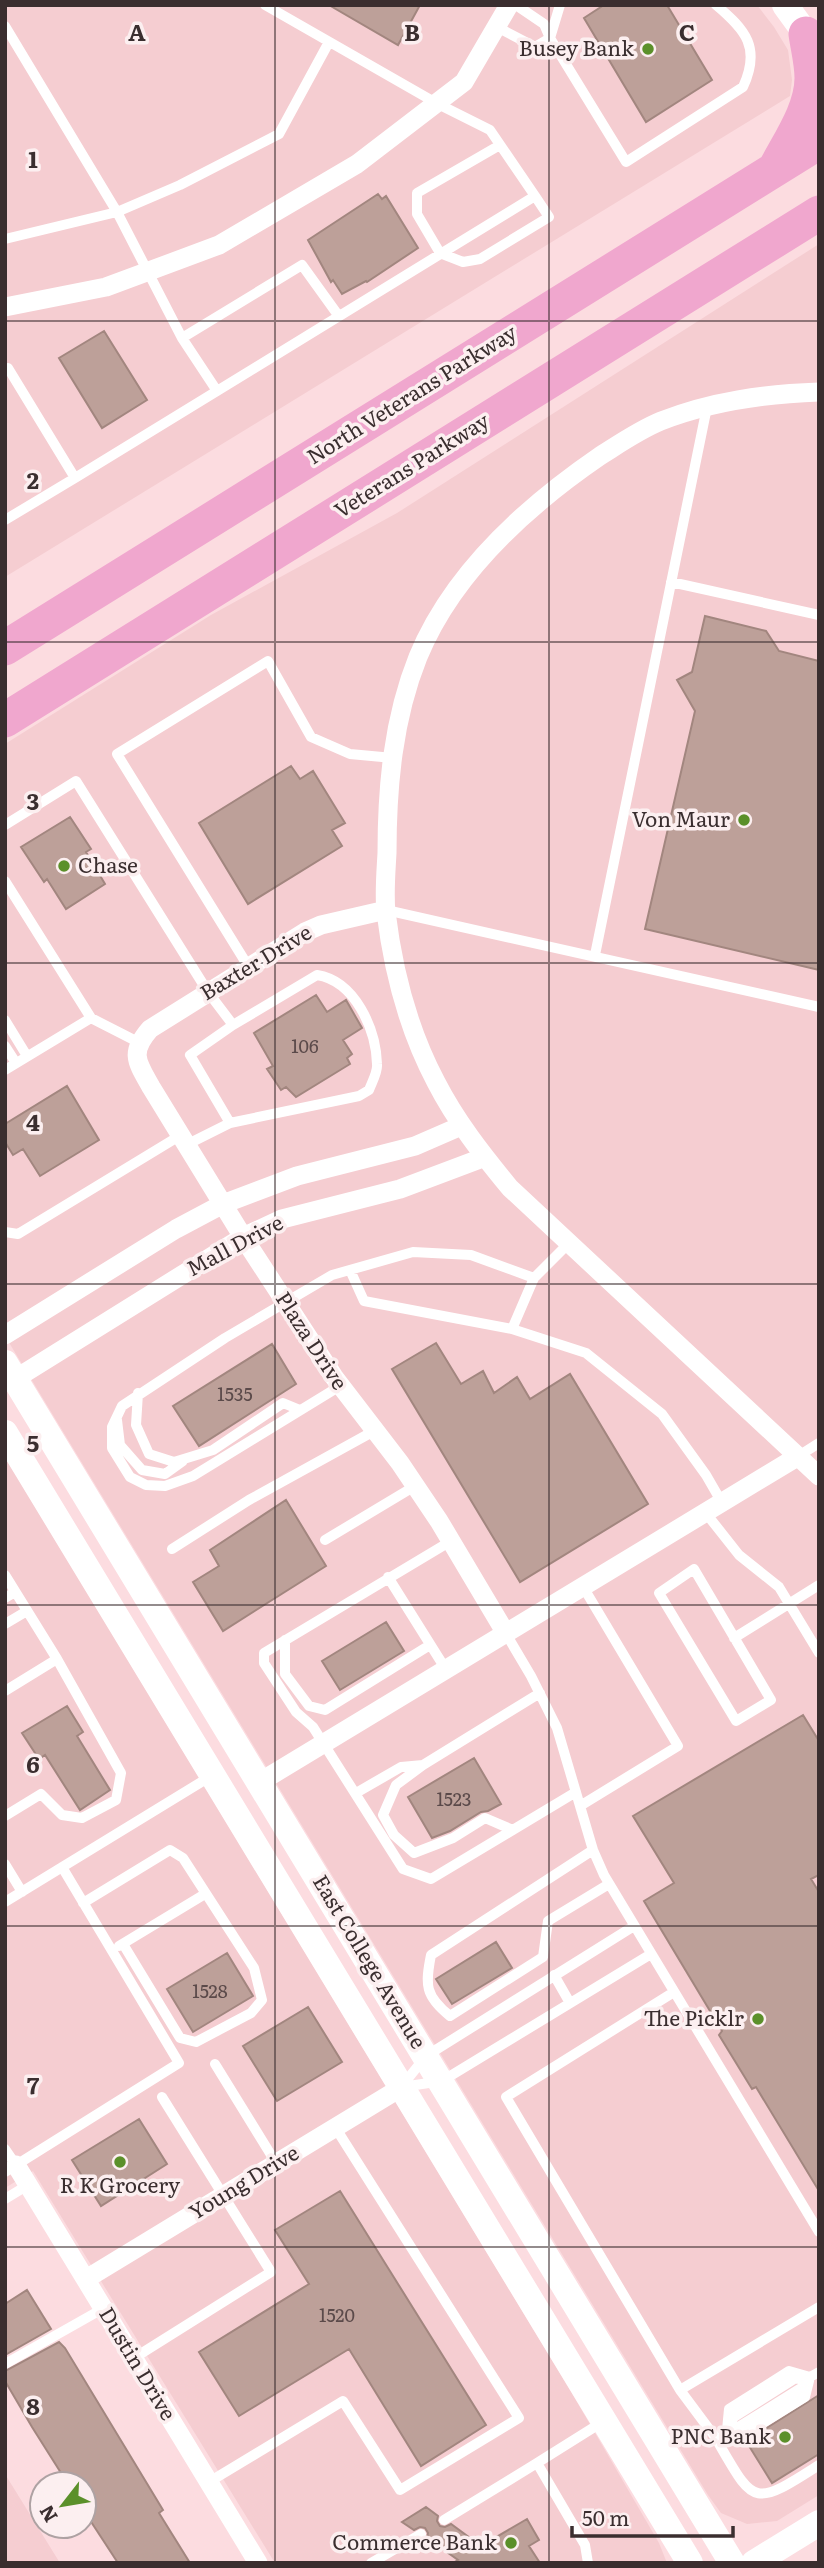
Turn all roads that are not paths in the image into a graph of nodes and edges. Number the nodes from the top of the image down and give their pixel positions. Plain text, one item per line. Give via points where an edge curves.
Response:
1 (265, 5) edge
2 (509, 5) edge
3 (516, 5) edge
4 (716, 5) edge
5 (785, 5) edge
6 (562, 7) edge
7 (5, 26) edge
8 (496, 27) junction
9 (550, 38) junction
10 (329, 42) junction
11 (812, 43) edge
12 (438, 104) junction
13 (819, 142) edge
14 (500, 145) junction
15 (774, 170) junction
16 (535, 196) junction
17 (117, 212) junction
18 (817, 215) edge
19 (5, 239) edge
20 (440, 253) junction
21 (149, 272) junction
22 (5, 307) edge
23 (338, 315) junction
24 (182, 338) junction
25 (6, 366) edge
26 (218, 391) junction
27 (819, 392) edge
28 (707, 405) junction
29 (75, 478) junction
30 (5, 520) edge
31 (671, 582) junction
32 (819, 615) edge
33 (5, 648) edge
34 (5, 720) edge
35 (393, 758) junction
36 (5, 825) edge
37 (5, 881) edge
38 (386, 909) junction
39 (595, 955) junction
40 (248, 967) junction
41 (208, 992) junction
42 (819, 1007) edge
43 (91, 1018) junction
44 (5, 1020) edge
45 (233, 1025) junction
46 (138, 1042) junction
47 (5, 1046) edge
48 (27, 1056) junction
49 (16, 1063) junction
50 (5, 1069) edge
51 (230, 1123) junction
52 (461, 1126) junction
53 (183, 1140) junction
54 (485, 1157) junction
55 (223, 1204) junction
56 (5, 1232) edge
57 (243, 1237) junction
58 (569, 1242) junction
59 (350, 1270) junction
60 (534, 1278) junction
61 (285, 1303) junction
62 (512, 1329) junction
63 (5, 1335) edge
64 (8, 1373) edge
65 (340, 1386) junction
66 (138, 1393) junction
67 (300, 1410) junction
68 (117, 1416) junction
69 (374, 1432) junction
70 (5, 1433) edge
71 (819, 1443) edge
72 (189, 1457) junction
73 (797, 1457) junction
74 (819, 1476) edge
75 (415, 1486) junction
76 (713, 1507) junction
77 (325, 1539) dead end
78 (451, 1541) junction
79 (172, 1549) dead end
80 (5, 1575) edge
81 (388, 1577) junction
82 (582, 1585) junction
83 (819, 1585) edge
84 (15, 1592) junction
85 (5, 1598) edge
86 (789, 1604) junction
87 (27, 1611) junction
88 (5, 1624) edge
89 (505, 1632) junction
90 (734, 1638) junction
91 (285, 1640) junction
92 (430, 1645) junction
93 (819, 1653) edge
94 (57, 1659) junction
95 (445, 1668) junction
96 (5, 1691) edge
97 (540, 1693) junction
98 (323, 1742) junction
99 (423, 1765) junction
100 (208, 1778) junction
101 (260, 1782) junction
102 (576, 1792) junction
103 (356, 1793) junction
104 (579, 1806) junction
105 (5, 1816) edge
106 (513, 1830) junction
107 (593, 1850) junction
108 (5, 1864) edge
109 (62, 1867) junction
110 (609, 1884) junction
111 (22, 1892) junction
112 (205, 1894) junction
113 (5, 1902) edge
114 (83, 1903) junction
115 (634, 1926) junction
116 (354, 1936) junction
117 (123, 1944) junction
118 (112, 1951) junction
119 (651, 1954) junction
120 (554, 1975) junction
121 (674, 1992) junction
122 (570, 2003) junction
123 (426, 2056) junction
124 (215, 2064) dead end
125 (442, 2081) junction
126 (402, 2087) junction
127 (162, 2097) dead end
128 (335, 2127) junction
129 (9, 2162) edge
130 (276, 2163) junction
131 (28, 2185) junction
132 (222, 2196) junction
133 (5, 2199) edge
134 (819, 2232) edge
135 (86, 2279) junction
136 (819, 2307) edge
137 (104, 2308) junction
138 (134, 2358) junction
139 (5, 2364) edge
140 (814, 2374) edge
141 (680, 2390) junction
142 (604, 2421) junction
143 (727, 2430) junction
144 (715, 2437) junction
145 (537, 2463) junction
146 (819, 2465) edge
147 (209, 2482) junction
148 (444, 2520) dead end
149 (819, 2523) edge
150 (421, 2534) dead end
151 (258, 2563) edge
152 (371, 2563) edge
153 (588, 2563) edge
154 (690, 2563) edge
155 (732, 2563) edge
156 (754, 2563) edge

1 - 10 lane
2 - 8 street
3 - 9 lane via 544,24
4 - 9 lane via 739,24 748,41 750,72 743,88 626,162
5 - 11 main road
6 - 9 lane
7 - 17 lane
8 - 9 lane via 535,47
8 - 12 street via 464,82
10 - 12 lane
10 - 17 lane via 279,134 180,186
11 - 15 highway via 808,96
12 - 14 lane via 490,130
12 - 21 street via 361,162 269,216 219,245
13 - 15 highway, North Veterans Parkway
14 - 16 lane
14 - 20 lane via 417,193 417,214
15 - 33 highway, North Veterans Parkway
16 - 20 lane
16 - 20 lane via 549,217 480,259 463,262
17 - 19 lane
17 - 21 lane
18 - 34 highway, Veterans Parkway
20 - 23 lane
21 - 22 street via 106,287
21 - 24 lane
23 - 24 lane via 302,265
23 - 26 lane
24 - 26 lane
25 - 29 lane
26 - 29 lane
27 - 28 street
28 - 31 lane
28 - 35 street via 658,422 562,481 495,544 437,619 418,656 397,724
29 - 30 lane
31 - 32 lane
31 - 39 lane
35 - 38 street via 387,811
35 - 40 lane via 350,754 311,737 268,661 117,754
36 - 41 lane via 76,781
37 - 43 lane
38 - 39 lane
38 - 40 street, Baxter Drive via 321,925
38 - 52 street via 413,1027 435,1081
39 - 42 lane
40 - 41 street, Baxter Drive
41 - 45 lane
41 - 46 street, Baxter Drive via 150,1029
43 - 46 lane
43 - 48 lane
44 - 48 lane
45 - 51 lane via 190,1055
45 - 51 lane via 317,975 331,977 350,993 371,1029 378,1067 369,1090 359,1096
46 - 53 street, Plaza Drive via 139,1066
47 - 49 lane
48 - 49 lane
49 - 50 lane
51 - 53 lane
52 - 54 street
52 - 55 street, Mall Drive via 415,1146 297,1176
53 - 55 street, Plaza Drive
53 - 56 lane via 18,1234
54 - 57 street, Mall Drive via 411,1185 282,1219
54 - 58 street via 510,1188
55 - 57 street, Plaza Drive
55 - 63 street, Mall Drive
57 - 61 street, Plaza Drive
57 - 64 street, Mall Drive
58 - 60 lane
58 - 73 street
59 - 60 lane via 413,1252 471,1255
59 - 61 lane via 332,1275
59 - 62 lane via 365,1301
60 - 62 lane
61 - 65 street, Plaza Drive
61 - 66 lane
62 - 76 lane via 586,1353 662,1414 706,1475
64 - 101 main road, East College Avenue
65 - 67 lane
65 - 69 street, Plaza Drive
66 - 68 lane
66 - 72 lane via 136,1425 149,1454 174,1462
67 - 68 lane via 193,1476 165,1486 146,1485 130,1477 112,1448 111,1427
67 - 72 lane via 283,1403 213,1450
68 - 72 lane via 120,1445 142,1470 165,1474
69 - 75 street, Plaza Drive
69 - 79 lane via 249,1500
70 - 100 main road, East College Avenue
71 - 73 lane
73 - 74 street
73 - 76 street
75 - 77 lane
75 - 78 street, Plaza Drive
76 - 82 street
76 - 86 lane via 739,1555 779,1587
78 - 81 lane
78 - 89 street, Plaza Drive
80 - 84 lane
81 - 91 lane
81 - 92 lane
82 - 89 street
82 - 104 lane via 678,1746
83 - 86 lane
84 - 85 lane
84 - 87 lane
86 - 90 lane
86 - 93 lane
87 - 88 lane
87 - 94 lane
89 - 95 street
89 - 97 lane
90 - 90 lane via 694,1569 659,1593 736,1721 771,1700
91 - 92 lane via 285,1674 309,1706 325,1710
91 - 98 lane via 264,1653 264,1663 296,1712
92 - 95 lane
94 - 96 lane
94 - 105 lane via 121,1773 116,1800 82,1818 62,1815 41,1794
95 - 98 street
97 - 99 lane
97 - 102 lane via 557,1728
98 - 101 street
98 - 103 lane
99 - 103 lane via 401,1767
99 - 106 lane via 396,1785 383,1815 394,1835 414,1853 453,1838 485,1818
100 - 109 lane
100 - 116 main road via 228,1776 249,1791 316,1896
100 - 126 main road, East College Avenue
101 - 116 main road, East College Avenue
102 - 104 lane
102 - 106 lane
103 - 106 lane via 403,1869 431,1879
104 - 107 lane
107 - 110 lane
107 - 110 lane via 431,1955 428,1990 435,2004 450,2016 543,1957 548,1921
108 - 111 lane
109 - 111 lane
109 - 114 lane
110 - 115 lane
111 - 113 lane
112 - 114 lane via 183,1858 170,1850
112 - 117 lane
112 - 117 lane via 254,1968 262,2000 251,2013 196,2042 180,2038
114 - 118 lane
115 - 119 lane
115 - 120 lane
116 - 123 main road, East College Avenue
117 - 118 lane
118 - 129 lane via 179,2063
119 - 121 lane
119 - 122 lane
120 - 122 lane
120 - 123 lane
121 - 134 lane
121 - 141 lane via 506,2097
122 - 125 lane
123 - 125 main road, East College Avenue
123 - 126 lane
124 - 130 lane
125 - 126 lane
125 - 155 main road, East College Avenue
126 - 128 street, Young Drive
126 - 142 main road, East College Avenue
127 - 132 lane
128 - 130 street, Young Drive
128 - 147 lane via 519,2418 400,2490 343,2401
129 - 131 street, Dustin Drive
130 - 132 street, Young Drive
131 - 133 lane
131 - 135 street, Dustin Drive
132 - 135 street, Young Drive
132 - 138 lane via 271,2272
135 - 137 street, Dustin Drive
136 - 141 lane
137 - 138 street, Dustin Drive
137 - 139 lane
138 - 147 street, Dustin Drive
140 - 143 lane via 794,2379 734,2417
140 - 143 lane via 805,2397 745,2434
141 - 144 lane
142 - 145 lane
142 - 154 main road, East College Avenue
143 - 144 lane
144 - 146 lane via 743,2484 763,2496
145 - 148 lane
145 - 153 lane via 585,2545
147 - 151 street, Dustin Drive
149 - 156 main road
150 - 152 lane

